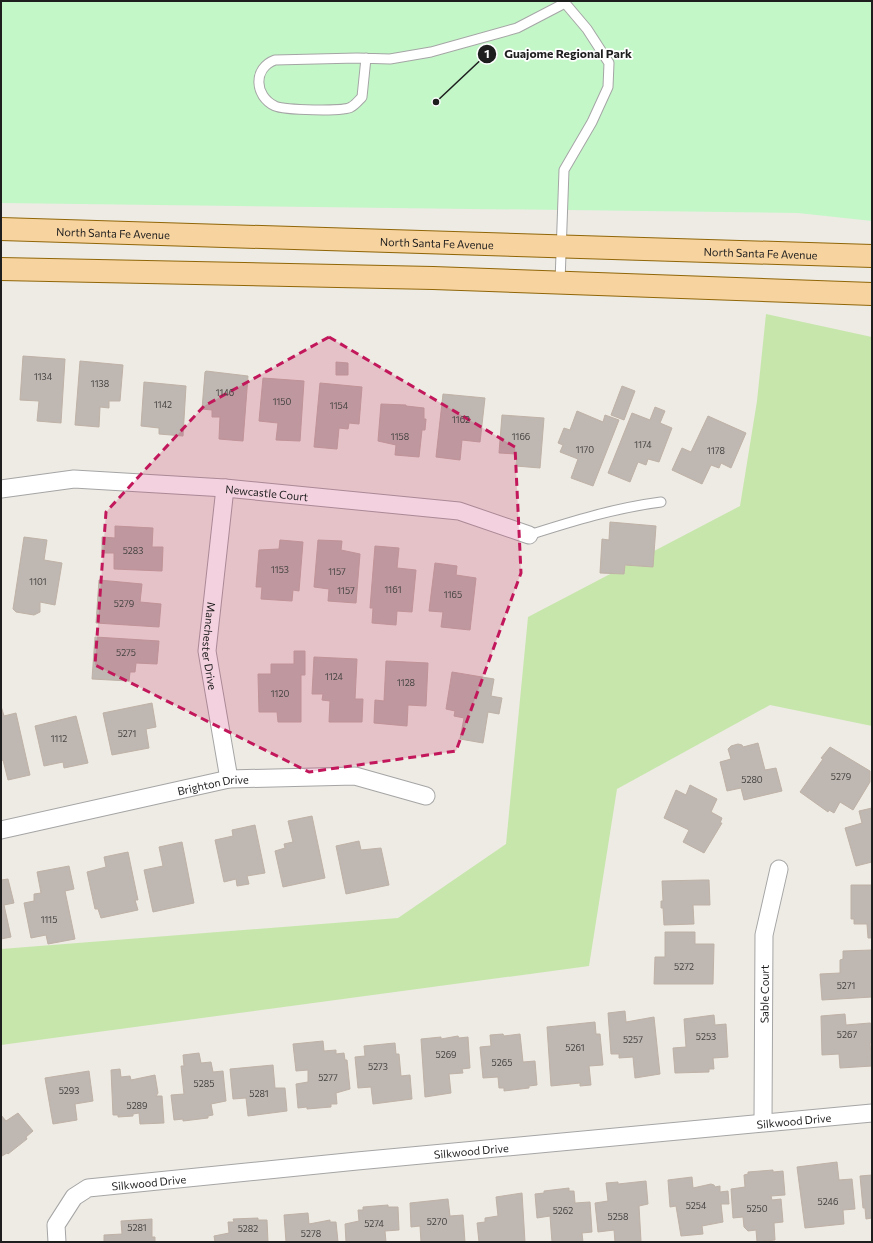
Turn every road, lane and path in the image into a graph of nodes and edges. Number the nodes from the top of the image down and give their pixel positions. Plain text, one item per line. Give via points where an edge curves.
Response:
1 (567, 2) edge
2 (366, 58) junction
3 (1, 229) edge
4 (562, 247) junction
5 (872, 256) edge
6 (1, 269) edge
7 (560, 282) junction
8 (872, 294) edge
9 (225, 488) junction
10 (1, 489) edge
11 (661, 502) dead end
12 (529, 535) joint
13 (229, 779) junction
14 (426, 796) dead end
15 (1, 830) edge
16 (779, 868) dead end
17 (872, 1113) edge
18 (764, 1122) junction
19 (57, 1242) edge

1 - 2 lane via 517,28 431,52 390,59
1 - 4 lane via 609,63 608,87 592,122 564,170
2 - 2 lane via 276,60 267,63 259,76 259,88 263,98 276,107 327,110 351,108 362,97
3 - 4 main road, North Santa Fe Avenue
4 - 5 main road, North Santa Fe Avenue
4 - 7 lane
6 - 7 main road
7 - 8 main road
9 - 10 street, Newcastle Court via 74,479
9 - 12 street, Newcastle Court via 459,511
9 - 13 street, Manchester Drive via 207,651
11 - 12 lane via 598,513
13 - 14 street, Brighton Drive via 355,776
13 - 15 street, Brighton Drive
16 - 18 street, Sable Court via 764,935
17 - 18 street, Silkwood Drive
18 - 19 street, Silkwood Drive via 88,1188 74,1196 56,1225

